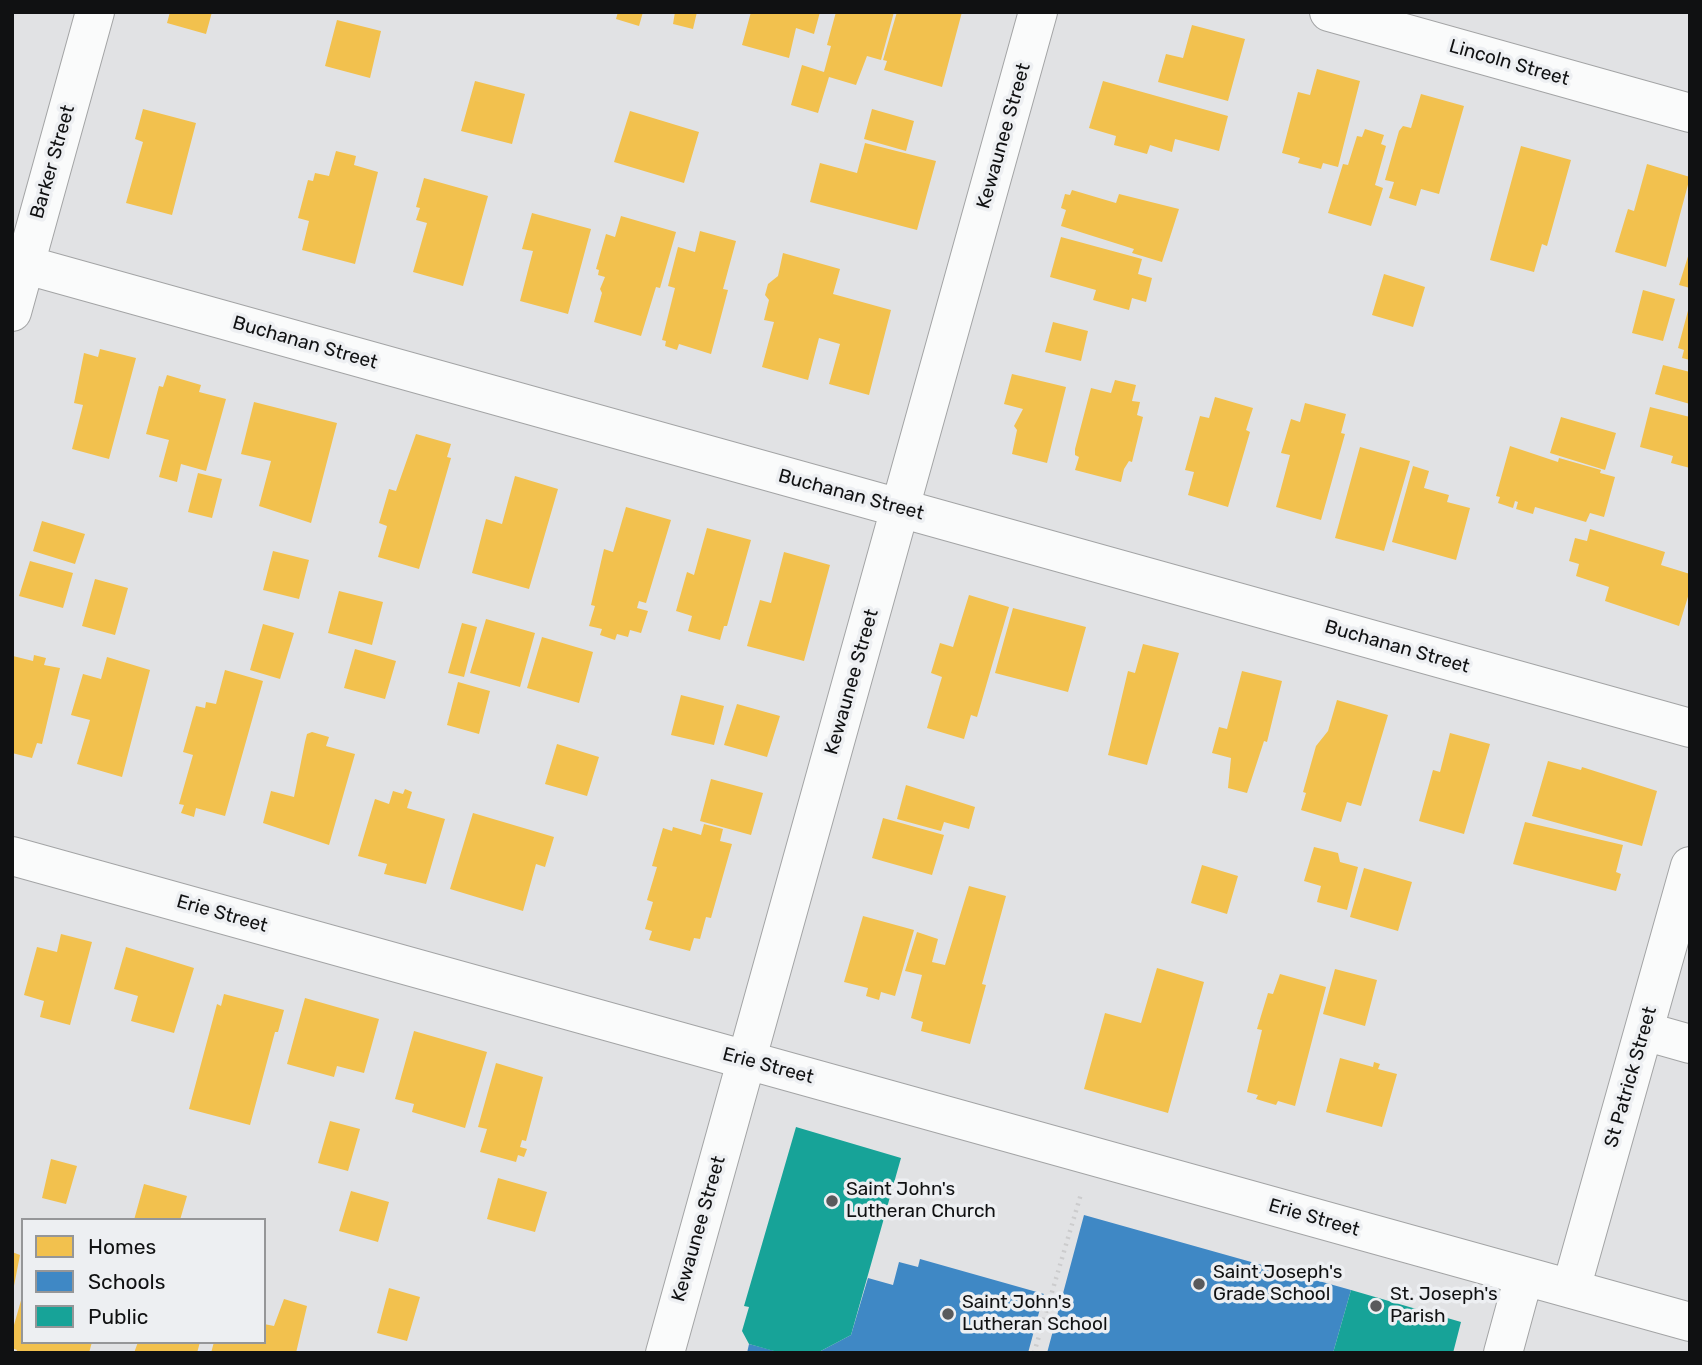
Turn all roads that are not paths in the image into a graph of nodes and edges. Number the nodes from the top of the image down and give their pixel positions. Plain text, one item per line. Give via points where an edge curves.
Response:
1 (95, 12) edge
2 (1038, 12) edge
3 (1329, 12) edge
4 (1690, 113) edge
5 (19, 263) edge
6 (12, 312) edge
7 (900, 509) junction
8 (1690, 728) edge
9 (12, 856) edge
10 (1690, 866) edge
11 (1644, 1031) junction
12 (1690, 1044) edge
13 (747, 1060) junction
14 (1524, 1276) junction
15 (1571, 1289) junction
16 (1690, 1322) edge
17 (665, 1353) edge
18 (1503, 1353) edge

1 - 5 street, Barker Street
2 - 7 street, Kewaunee Street
3 - 4 street, Lincoln Street
5 - 6 street, Barker Street
5 - 7 street, Buchanan Street
7 - 8 street, Buchanan Street
7 - 13 street, Kewaunee Street
9 - 13 street, Erie Street
10 - 11 street, St Patrick Street
11 - 12 street
11 - 15 street, St Patrick Street
13 - 14 street, Erie Street
13 - 17 street, Kewaunee Street
14 - 15 street, Erie Street
14 - 18 street
15 - 16 street

